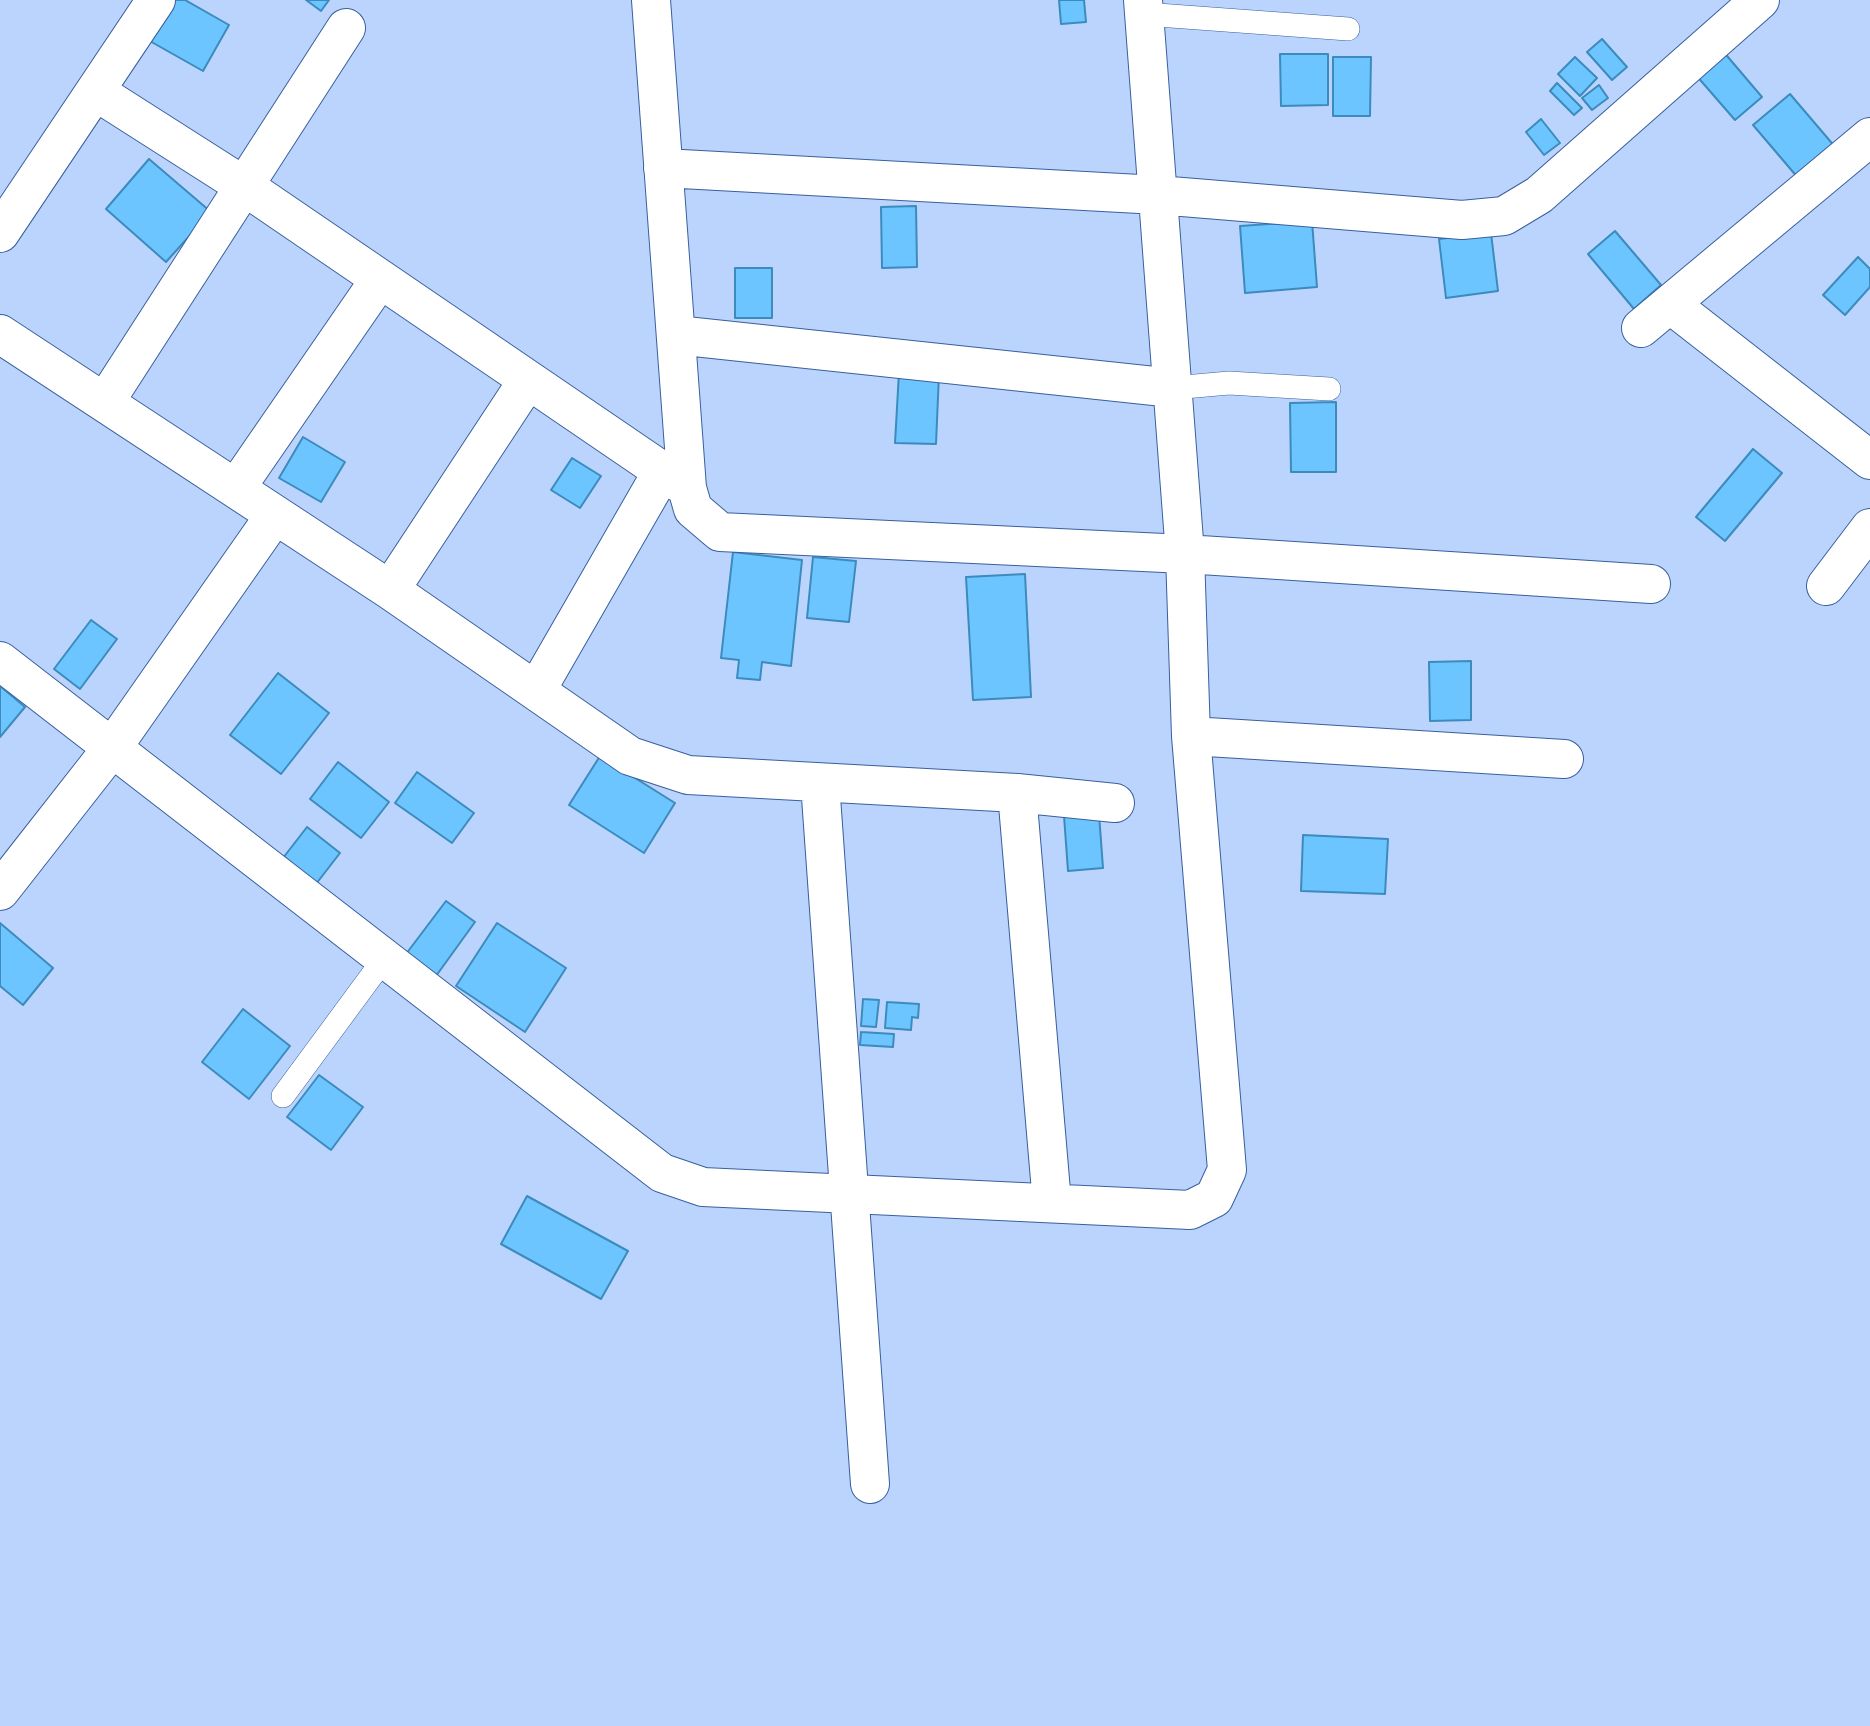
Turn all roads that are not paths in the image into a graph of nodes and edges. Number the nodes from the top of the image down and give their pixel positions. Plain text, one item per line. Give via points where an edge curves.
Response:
1 (156, 0) edge
2 (651, 0) edge
3 (1760, 0) edge
4 (1144, 7) edge
5 (346, 28) dead end
6 (1348, 29) dead end
7 (95, 91) junction
8 (1870, 137) edge
9 (663, 167) junction
10 (244, 186) junction
11 (1158, 195) junction
12 (0, 233) edge
13 (380, 279) junction
14 (1670, 303) junction
15 (1641, 328) dead end
16 (0, 334) edge
17 (676, 335) junction
18 (528, 380) junction
19 (1172, 388) junction
20 (1329, 389) dead end
21 (104, 402) junction
22 (1870, 460) edge
23 (674, 480) junction
24 (236, 488) junction
25 (275, 514) junction
26 (1870, 528) edge
27 (1185, 554) junction
28 (1651, 584) dead end
29 (1826, 586) dead end
30 (390, 590) junction
31 (0, 661) edge
32 (536, 691) junction
33 (1191, 736) junction
34 (112, 748) junction
35 (1564, 759) dead end
36 (820, 783) junction
37 (1017, 793) junction
38 (1115, 803) dead end
39 (0, 891) edge
40 (384, 959) junction
41 (283, 1096) dead end
42 (848, 1194) junction
43 (1052, 1203) junction
44 (870, 1484) dead end

1 - 7 street
2 - 9 street
3 - 11 street via 1539,195 1504,216 1462,220
4 - 6 lane
4 - 11 street
5 - 10 street
7 - 10 street
7 - 12 street
8 - 14 street
9 - 11 street
9 - 17 street
10 - 13 street
10 - 21 street
11 - 19 street
13 - 18 street
13 - 24 street
14 - 15 street
14 - 22 street
16 - 21 street
17 - 19 street
17 - 23 street
18 - 23 street
18 - 30 street
19 - 20 lane via 1229,383
19 - 27 street
21 - 24 street
23 - 27 street via 693,509 720,532
23 - 32 street
24 - 25 street
25 - 30 street
25 - 34 street
26 - 29 street
27 - 28 street
27 - 33 street
30 - 32 street
31 - 34 street
32 - 36 street via 630,755 659,767 688,775
33 - 35 street
33 - 43 street via 1227,1170 1214,1198 1190,1210
34 - 39 street
34 - 40 street
36 - 37 street
36 - 42 street
37 - 38 street
37 - 43 street
40 - 41 lane
40 - 42 street via 662,1173 703,1187
42 - 43 street
42 - 44 street

